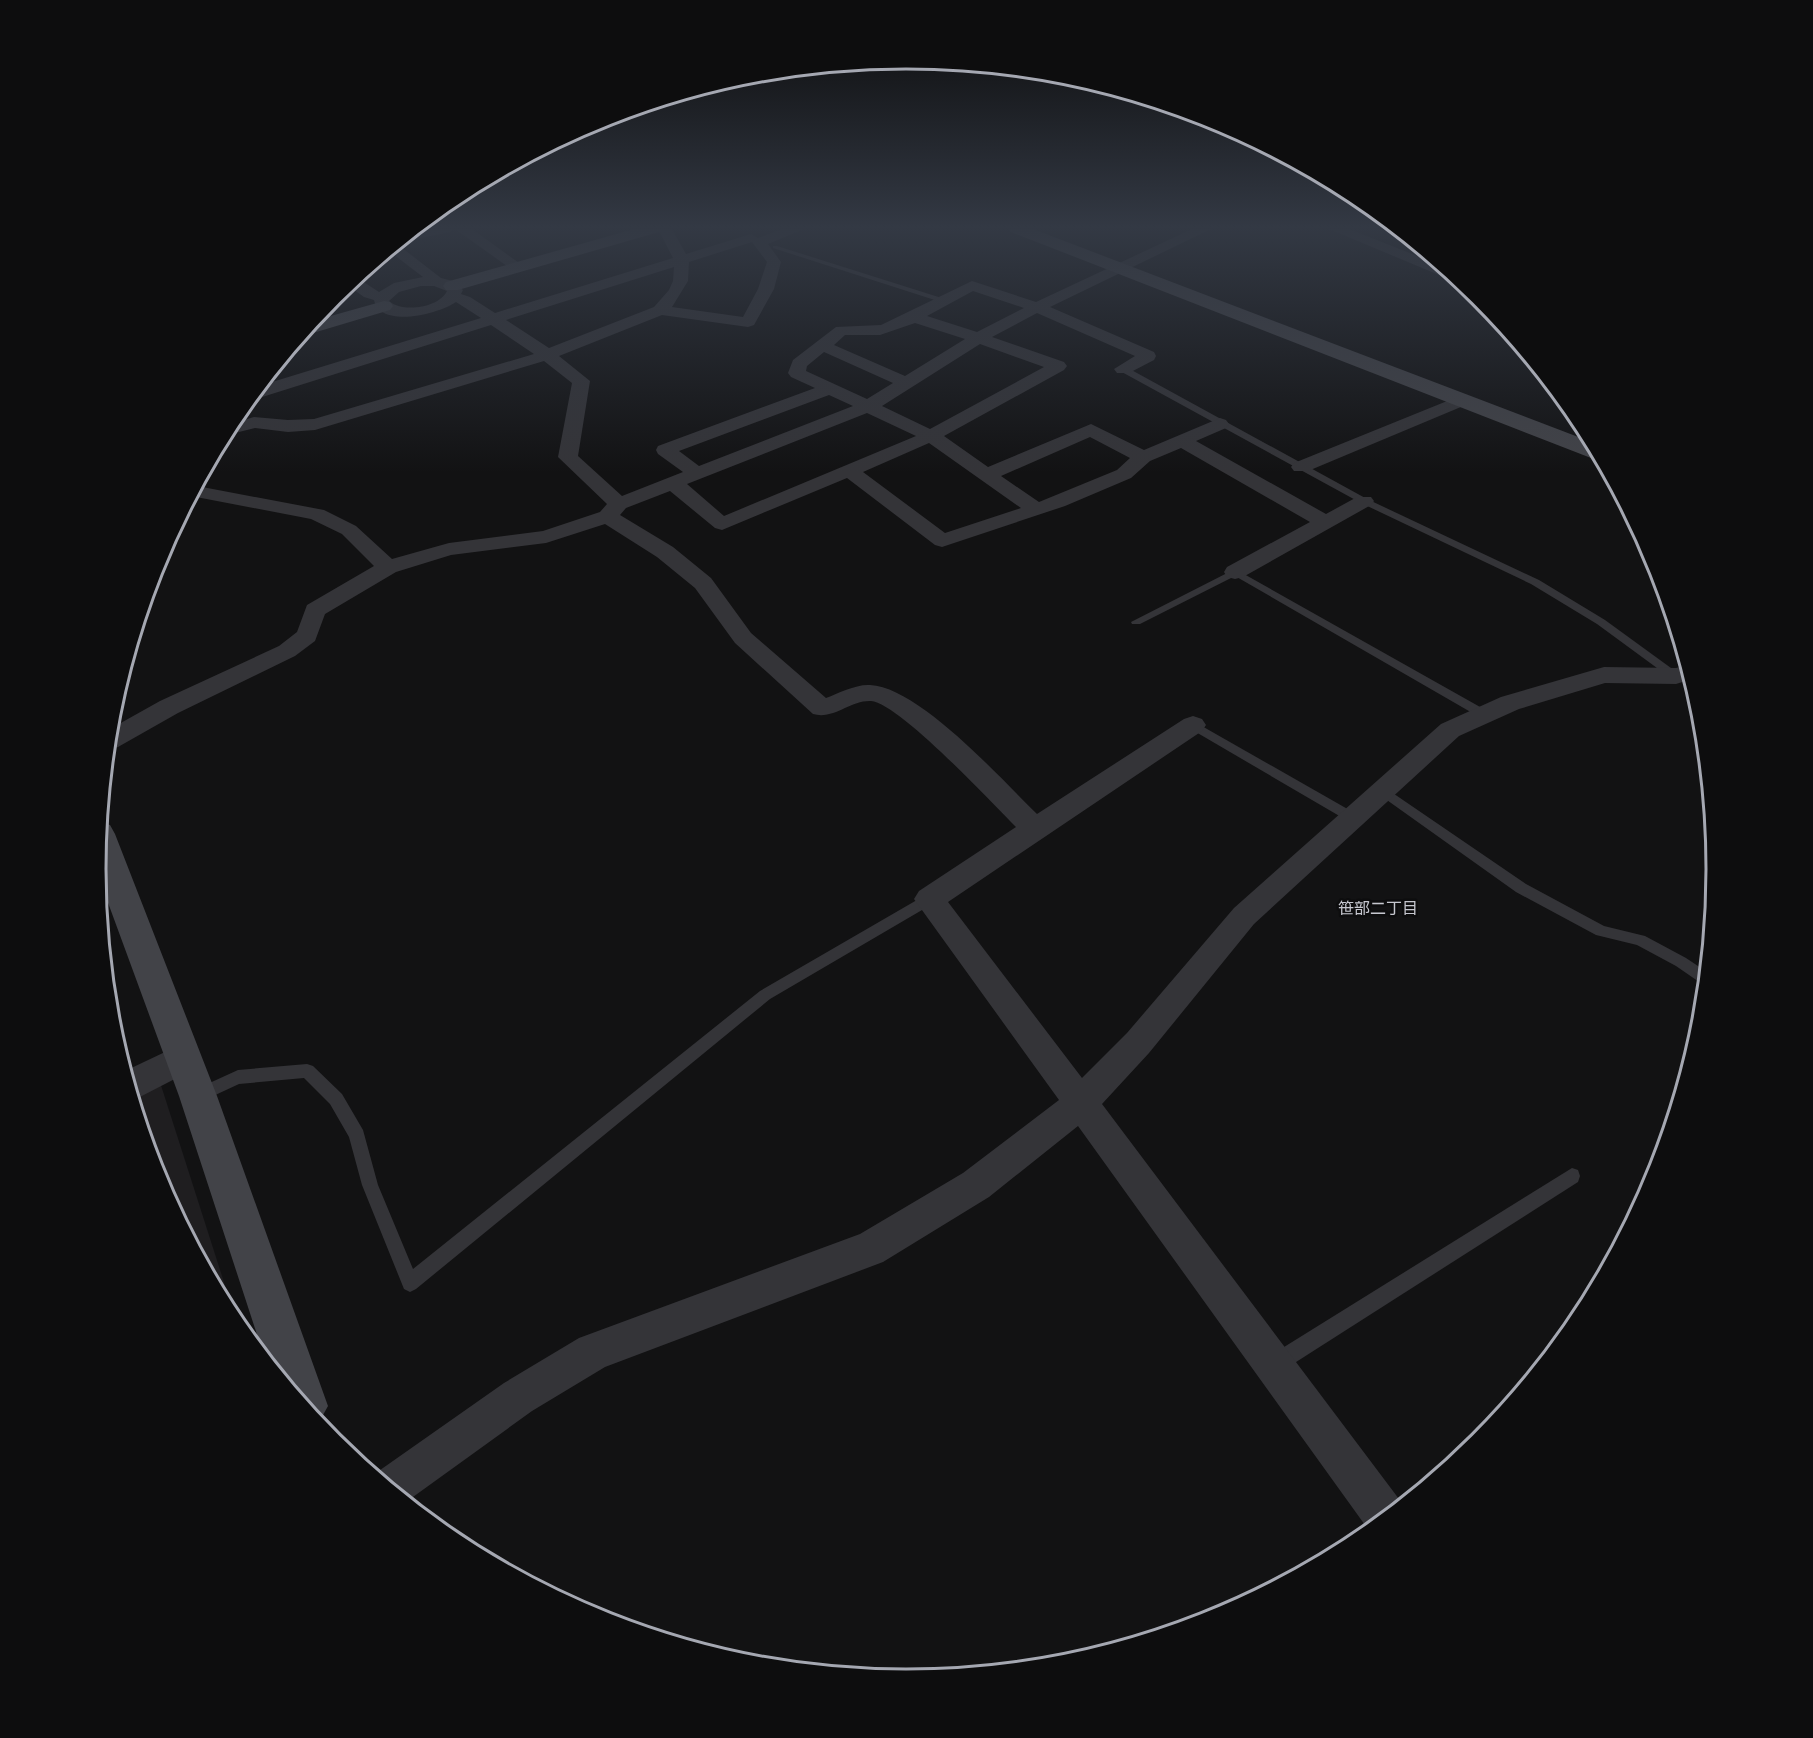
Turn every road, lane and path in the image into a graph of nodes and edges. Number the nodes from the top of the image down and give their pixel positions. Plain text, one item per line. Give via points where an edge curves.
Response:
1 (360, 310) edge
2 (412, 310) edge
3 (480, 310) edge
4 (521, 310) edge
5 (660, 310) joint
6 (754, 310) edge
7 (926, 310) edge
8 (1031, 310) edge
9 (1044, 310) edge
10 (1227, 310) edge
11 (407, 311) joint
12 (914, 317) junction
13 (493, 319) junction
14 (322, 323) edge
15 (978, 338) junction
16 (427, 339) junction
17 (821, 345) junction
18 (547, 355) junction
19 (1123, 369) joint
20 (905, 382) junction
21 (831, 388) junction
22 (266, 390) edge
23 (1462, 400) junction
24 (869, 406) junction
25 (248, 415) edge
26 (1220, 424) junction
27 (931, 436) junction
28 (1184, 441) junction
29 (1586, 448) edge
30 (1143, 457) junction
31 (1301, 467) junction
32 (850, 471) junction
33 (698, 474) junction
34 (988, 474) junction
35 (674, 484) junction
36 (201, 492) edge
37 (1364, 501) junction
38 (1034, 508) junction
39 (613, 510) junction
40 (1325, 522) junction
41 (388, 567) junction
42 (1235, 572) junction
43 (1136, 622) dead end
44 (1682, 673) edge
45 (1682, 674) edge
46 (1485, 715) junction
47 (1193, 725) joint
48 (118, 736) edge
49 (1381, 790) junction
50 (1353, 818) junction
51 (1035, 829) junction
52 (106, 875) edge
53 (929, 899) junction
54 (1700, 975) edge
55 (191, 1077) junction
56 (137, 1085) edge
57 (1080, 1104) junction
58 (1572, 1176) dead end
59 (1275, 1364) junction
60 (297, 1387) edge
61 (395, 1484) edge
62 (1383, 1512) edge

1 - 14 street
2 - 11 street
3 - 13 street
4 - 13 street
5 - 6 street via 748,322
5 - 18 street
7 - 12 street
8 - 15 street
9 - 19 street via 1148,356
10 - 23 street
11 - 16 street via 401,319
12 - 15 street
12 - 17 street via 888,330 842,330
13 - 16 street
13 - 18 street
15 - 20 street
15 - 27 street via 1058,366
16 - 22 street
17 - 20 street
17 - 21 street via 799,364 797,373
18 - 25 street via 315,424 288,426
18 - 39 street via 580,381 568,457
19 - 26 lane
20 - 24 street
21 - 24 street
21 - 33 street via 665,450
23 - 29 street
23 - 31 street
24 - 27 street
24 - 33 street
26 - 28 street
26 - 31 lane
27 - 32 street
27 - 34 street
28 - 30 street
28 - 40 street
30 - 34 street via 1091,430
30 - 38 street via 1124,474
31 - 37 lane
32 - 35 street via 722,524
32 - 38 street via 942,541
33 - 35 street
34 - 38 street
35 - 39 street
36 - 41 street via 316,514 349,530
37 - 40 street
37 - 44 lane via 1535,582
39 - 41 street via 546,537 449,549
39 - 51 street via 703,583 743,638 822,708 871,693 888,696 916,715
40 - 42 street
41 - 48 street via 315,610 307,636 288,651 169,707
42 - 43 lane
42 - 46 lane
45 - 46 street via 1604,675 1510,703
46 - 49 street via 1450,730
47 - 50 lane
47 - 51 street
49 - 50 street
49 - 54 lane via 1521,888 1601,931 1640,940
50 - 57 street via 1244,916 1138,1043
51 - 53 street
52 - 55 street
53 - 55 lane via 765,995 410,1283 370,1185 357,1135 336,1099 307,1071
53 - 57 street
55 - 56 street
55 - 60 street
57 - 59 street
57 - 61 street via 976,1185 870,1249 593,1352 518,1397
58 - 59 lane
59 - 62 street

